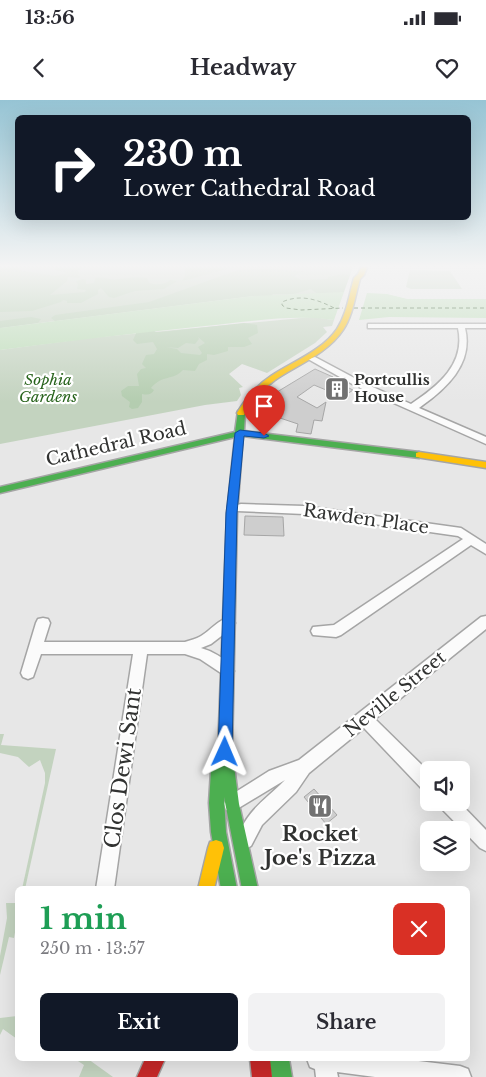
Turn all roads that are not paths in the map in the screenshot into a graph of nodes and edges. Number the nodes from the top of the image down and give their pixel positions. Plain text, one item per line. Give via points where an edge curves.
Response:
1 (350, 311) edge
2 (346, 322) junction
3 (371, 326) dead end
4 (460, 326) junction
5 (486, 326) edge
6 (312, 359) junction
7 (412, 408) junction
8 (240, 433) junction
9 (486, 441) edge
10 (448, 459) junction
11 (486, 460) edge
12 (486, 465) edge
13 (0, 490) edge
14 (245, 508) dead end
15 (471, 539) junction
16 (486, 550) edge
17 (486, 620) edge
18 (43, 623) dead end
19 (228, 624) junction
20 (318, 631) dead end
21 (36, 648) junction
22 (141, 648) junction
23 (185, 648) junction
24 (227, 671) junction
25 (28, 673) dead end
26 (365, 719) junction
27 (224, 758) junction
28 (303, 767) junction
29 (420, 775) edge
30 (232, 804) junction
31 (456, 811) edge
32 (218, 839) junction
33 (486, 842) edge
34 (242, 852) junction
35 (105, 886) edge
36 (207, 886) edge
37 (228, 886) edge
38 (234, 886) edge
39 (249, 886) edge
40 (154, 1061) edge
41 (268, 1063) edge
42 (323, 1065) edge
43 (147, 1077) edge
44 (282, 1077) edge
45 (460, 1077) edge

1 - 2 main road
2 - 6 main road via 346,331 339,340
2 - 8 main road via 329,341 277,374 256,392 237,422
3 - 4 street
4 - 5 street
4 - 7 street via 464,346 456,367 442,385
6 - 7 street
6 - 8 main road via 262,396
7 - 9 street
8 - 10 main road
8 - 13 main road, Cathedral Road
8 - 19 main road via 232,508
10 - 11 main road
10 - 12 main road
14 - 15 street, Rawden Place via 314,511 460,532
15 - 16 street, Rawden Place
15 - 20 street via 336,631
17 - 26 street, Neville Street
18 - 21 street
19 - 23 street via 206,640
19 - 24 main road
21 - 22 street
21 - 25 street
22 - 23 street
22 - 35 street, Clos Dewi Sant
23 - 24 street via 205,655
24 - 27 main road
26 - 28 street, Neville Street
26 - 29 street
27 - 30 main road via 228,766
27 - 32 main road via 218,773
28 - 30 street, Neville Street via 289,769 260,784
28 - 34 street, Neville Street via 298,779 256,817 248,830
30 - 32 main road
30 - 34 main road
31 - 33 street
32 - 36 main road
32 - 37 main road
34 - 38 main road
34 - 39 main road
40 - 43 main road
41 - 44 main road
42 - 45 street

